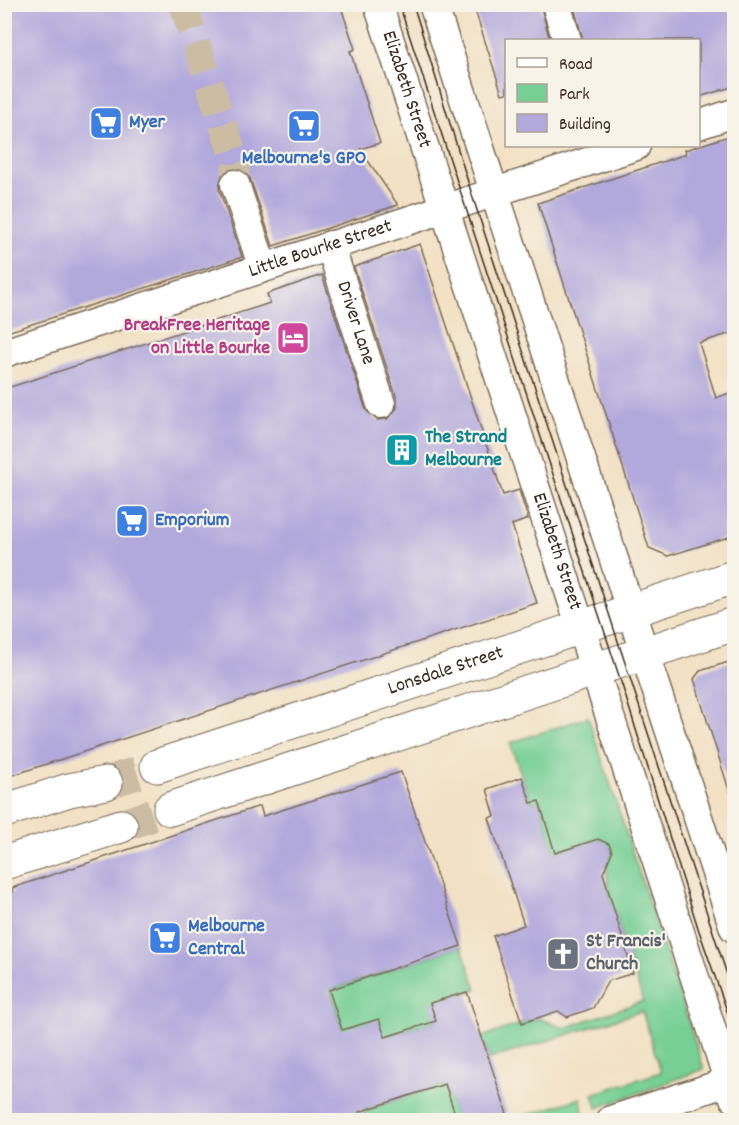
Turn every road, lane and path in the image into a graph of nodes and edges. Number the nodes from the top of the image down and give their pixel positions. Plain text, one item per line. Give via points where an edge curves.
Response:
1 (378, 4) edge
2 (433, 4) edge
3 (556, 4) edge
4 (567, 39) edge
5 (735, 113) edge
6 (700, 125) edge
7 (628, 147) edge
8 (603, 150) edge
9 (235, 184) tunnel mouth
10 (494, 191) junction
11 (445, 207) junction
12 (330, 245) junction
13 (263, 268) junction
14 (4, 353) edge
15 (381, 404) dead end
16 (735, 577) edge
17 (631, 611) junction
18 (735, 624) edge
19 (581, 627) junction
20 (645, 654) junction
21 (595, 670) junction
22 (157, 766) tunnel mouth
23 (106, 783) tunnel mouth
24 (170, 809) tunnel mouth
25 (4, 811) edge
26 (121, 826) tunnel mouth
27 (4, 863) edge
28 (735, 928) edge
29 (733, 1086) edge
30 (611, 1120) edge

1 - 11 street, Elizabeth Street
2 - 10 street
3 - 4 street
5 - 6 street
7 - 8 street, Little Bourke Street
8 - 10 street, Little Bourke Street
9 - 13 street
10 - 11 street, Little Bourke Street
10 - 17 street
11 - 12 street, Little Bourke Street
11 - 19 street, Elizabeth Street
12 - 13 street, Little Bourke Street
12 - 15 street, Driver Lane
13 - 14 street, Little Bourke Street
16 - 17 main road, Lonsdale Street
17 - 19 main road, Lonsdale Street
17 - 20 street
18 - 20 main road
19 - 21 street, Elizabeth Street
19 - 22 main road, Lonsdale Street
20 - 21 main road
20 - 28 street
21 - 24 main road
21 - 29 street, Elizabeth Street
23 - 25 main road via 69,790
26 - 27 main road
29 - 30 street

